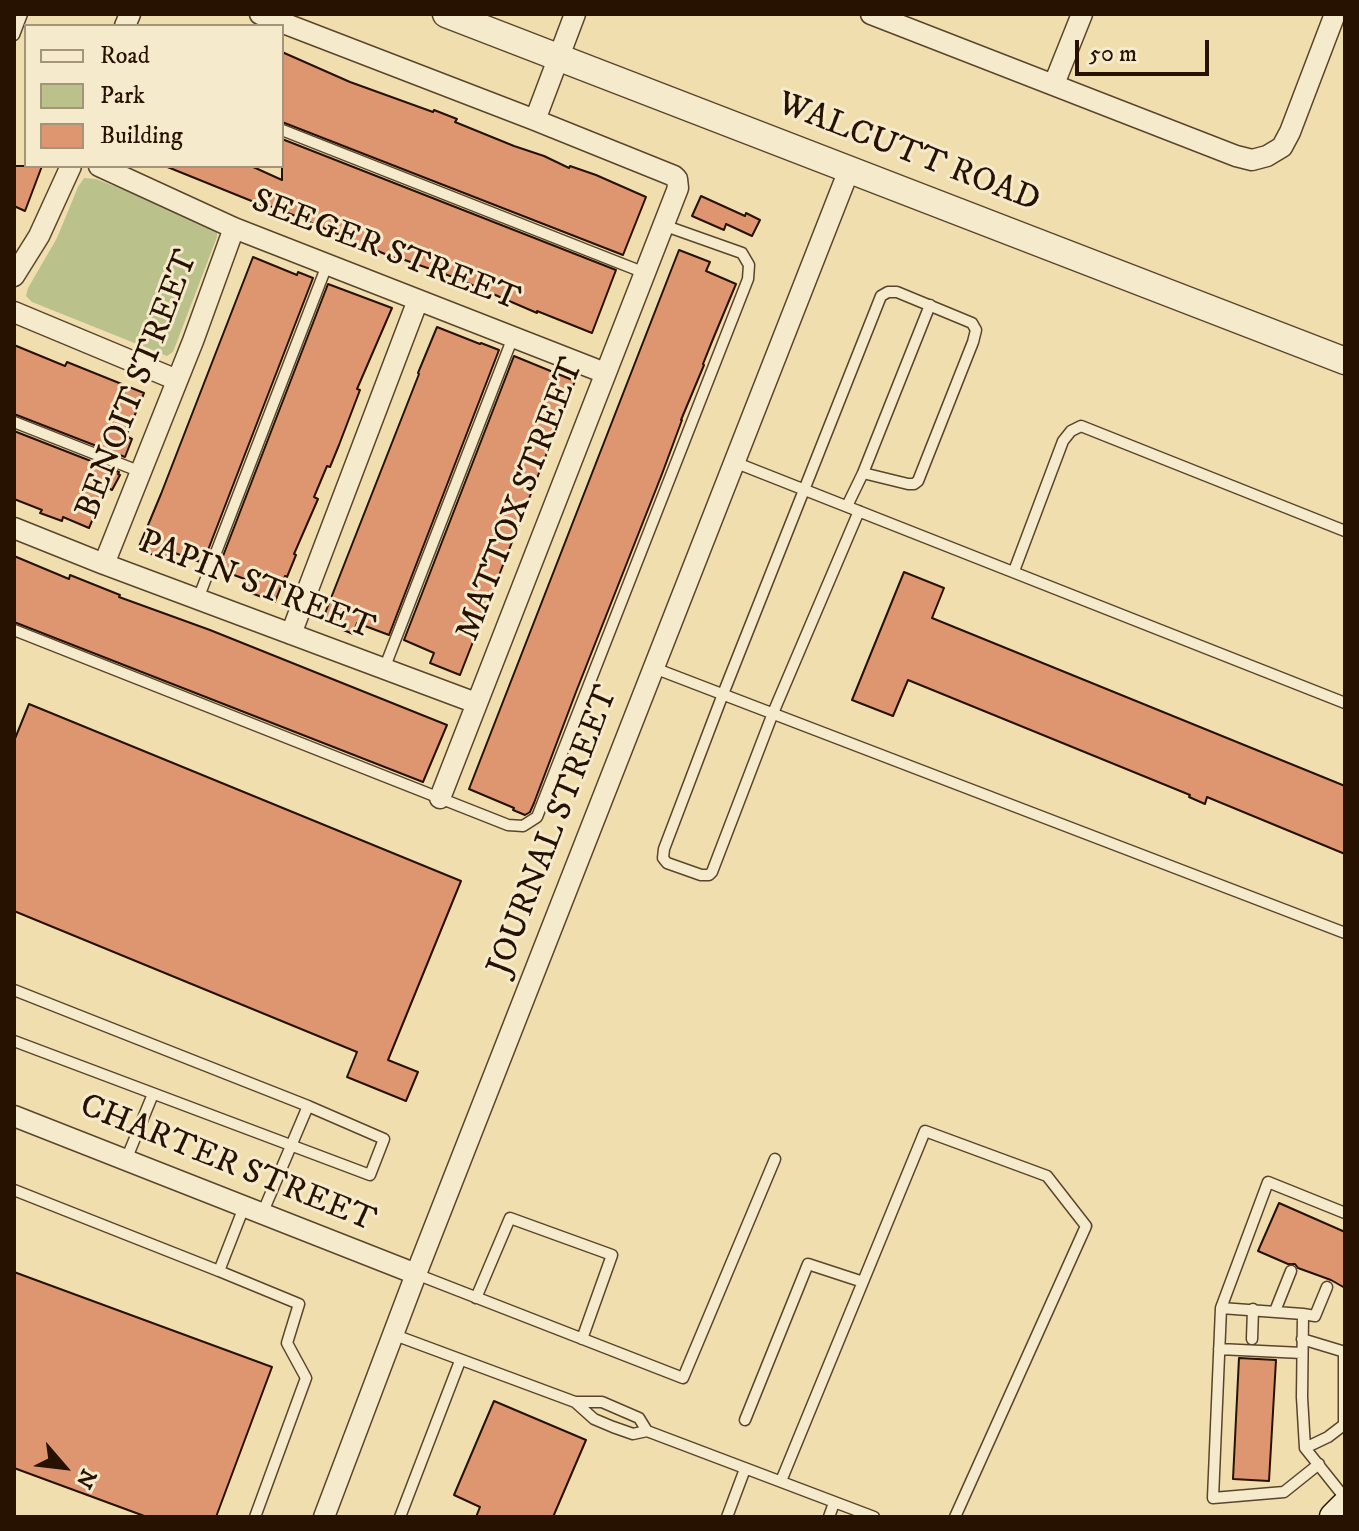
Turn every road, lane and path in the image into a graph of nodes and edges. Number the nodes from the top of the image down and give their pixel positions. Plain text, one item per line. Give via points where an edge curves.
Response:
1 (22, 14) edge
2 (260, 14) edge
3 (446, 14) edge
4 (575, 14) edge
5 (871, 14) edge
6 (1082, 14) edge
7 (1335, 14) edge
8 (14, 35) edge
9 (559, 57) junction
10 (1054, 84) junction
11 (535, 120) junction
12 (284, 131) edge
13 (70, 168) edge
14 (103, 168) edge
15 (849, 170) junction
16 (663, 225) junction
17 (234, 228) junction
18 (327, 265) junction
19 (645, 273) junction
20 (14, 276) edge
21 (418, 300) junction
22 (930, 305) junction
23 (14, 312) edge
24 (513, 337) junction
25 (1345, 361) edge
26 (605, 373) junction
27 (177, 380) junction
28 (14, 422) edge
29 (734, 462) junction
30 (141, 472) junction
31 (863, 473) junction
32 (804, 490) junction
33 (847, 506) junction
34 (859, 511) junction
35 (14, 528) edge
36 (1345, 531) edge
37 (104, 564) junction
38 (1014, 571) junction
39 (198, 599) junction
40 (14, 630) edge
41 (291, 634) junction
42 (654, 668) junction
43 (384, 669) junction
44 (723, 694) junction
45 (476, 703) junction
46 (1345, 703) edge
47 (773, 713) junction
48 (440, 798) junction
49 (1345, 933) edge
50 (14, 990) edge
51 (14, 1041) edge
52 (153, 1094) junction
53 (308, 1106) junction
54 (14, 1116) edge
55 (293, 1145) junction
56 (775, 1159) dead end
57 (126, 1160) junction
58 (14, 1190) edge
59 (253, 1210) junction
60 (1345, 1213) edge
61 (219, 1271) junction
62 (1291, 1271) dead end
63 (416, 1274) junction
64 (863, 1282) junction
65 (1327, 1287) dead end
66 (476, 1298) junction
67 (1221, 1308) junction
68 (1253, 1309) junction
69 (1275, 1311) junction
70 (1303, 1314) junction
71 (392, 1334) junction
72 (582, 1339) junction
73 (1252, 1339) dead end
74 (1302, 1339) junction
75 (1219, 1349) junction
76 (1344, 1352) edge
77 (1302, 1353) junction
78 (460, 1361) junction
79 (1302, 1371) junction
80 (1315, 1371) dead end
81 (1315, 1396) dead end
82 (1302, 1397) junction
83 (575, 1402) junction
84 (745, 1420) dead end
85 (1344, 1424) edge
86 (647, 1431) junction
87 (1305, 1448) junction
88 (1319, 1464) junction
89 (745, 1469) junction
90 (781, 1481) junction
91 (1345, 1498) edge
92 (834, 1503) junction
93 (1345, 1506) edge
94 (255, 1517) edge
95 (324, 1517) edge
96 (400, 1517) edge
97 (727, 1517) edge
98 (829, 1517) edge
99 (874, 1517) edge
100 (955, 1517) edge
101 (1334, 1517) edge

1 - 8 lane
2 - 11 street, MATTOX STREET
3 - 9 street, WALCUTT ROAD
4 - 9 street
5 - 10 street
6 - 10 street
7 - 10 street via 1282,147 1252,160
9 - 11 street
9 - 15 street, WALCUTT ROAD
11 - 16 street, MATTOX STREET via 674,176 678,188
12 - 19 lane
13 - 20 street
14 - 17 street, SEEGER STREET
15 - 25 street, WALCUTT ROAD
15 - 29 street, JOURNAL STREET
16 - 19 street, MATTOX STREET
16 - 48 lane via 742,253 749,265 748,279 537,817 523,826 508,825
17 - 18 street, SEEGER STREET
17 - 27 street, BENOIT STREET
18 - 21 street, SEEGER STREET
18 - 39 lane
19 - 26 street, MATTOX STREET
21 - 24 street, SEEGER STREET
21 - 41 street
22 - 31 lane
22 - 31 lane via 972,323 976,330 918,481 908,484
22 - 32 lane via 897,292 881,296
23 - 27 street
24 - 26 street, SEEGER STREET
24 - 43 lane
26 - 45 street, MATTOX STREET
27 - 30 street, BENOIT STREET
28 - 30 lane
29 - 32 lane
29 - 42 street, JOURNAL STREET
30 - 37 street, BENOIT STREET
31 - 33 lane
32 - 33 lane
32 - 44 lane
33 - 34 lane
34 - 38 lane
34 - 47 lane
35 - 37 street, PAPIN STREET
36 - 38 lane via 1081,426 1063,441
37 - 39 street, PAPIN STREET
38 - 46 lane
39 - 41 street, PAPIN STREET
40 - 48 lane
41 - 43 street, PAPIN STREET
42 - 44 lane
42 - 63 street, JOURNAL STREET
43 - 45 street, PAPIN STREET
44 - 47 lane
44 - 47 lane via 664,849 667,863 701,875 712,872
45 - 48 street, MATTOX STREET
47 - 49 lane
50 - 53 lane
51 - 52 lane
52 - 55 lane
52 - 57 lane
53 - 55 lane
53 - 55 lane via 384,1139 370,1175
54 - 57 street, CHARTER STREET
55 - 59 lane
56 - 72 lane via 683,1378
57 - 59 street, CHARTER STREET
58 - 61 lane
59 - 61 lane
59 - 63 street, CHARTER STREET
60 - 67 lane via 1268,1182
61 - 94 lane via 299,1304 287,1343 306,1378
62 - 69 lane
63 - 66 lane
63 - 71 street, JOURNAL STREET
64 - 84 lane via 808,1264
64 - 90 lane
64 - 100 lane via 925,1131 1047,1176 1086,1226
65 - 70 lane via 1315,1316
66 - 72 lane
66 - 72 lane via 510,1218 612,1255
67 - 68 lane
67 - 75 lane
68 - 69 lane
68 - 73 lane
69 - 70 lane
70 - 74 lane
71 - 78 lane
71 - 95 street, JOURNAL STREET
74 - 76 lane
74 - 77 lane
75 - 77 lane
75 - 88 lane via 1213,1498 1284,1492
76 - 85 lane via 1338,1371
77 - 79 lane
78 - 83 lane
78 - 96 lane
79 - 80 lane
79 - 82 lane
81 - 82 lane
82 - 87 lane
83 - 86 lane via 613,1427 633,1434
83 - 86 lane via 602,1402 639,1418
85 - 87 lane
86 - 89 lane
87 - 88 lane
88 - 91 lane
89 - 90 lane
89 - 97 lane
90 - 92 lane
92 - 98 lane
92 - 99 lane
93 - 101 main road

